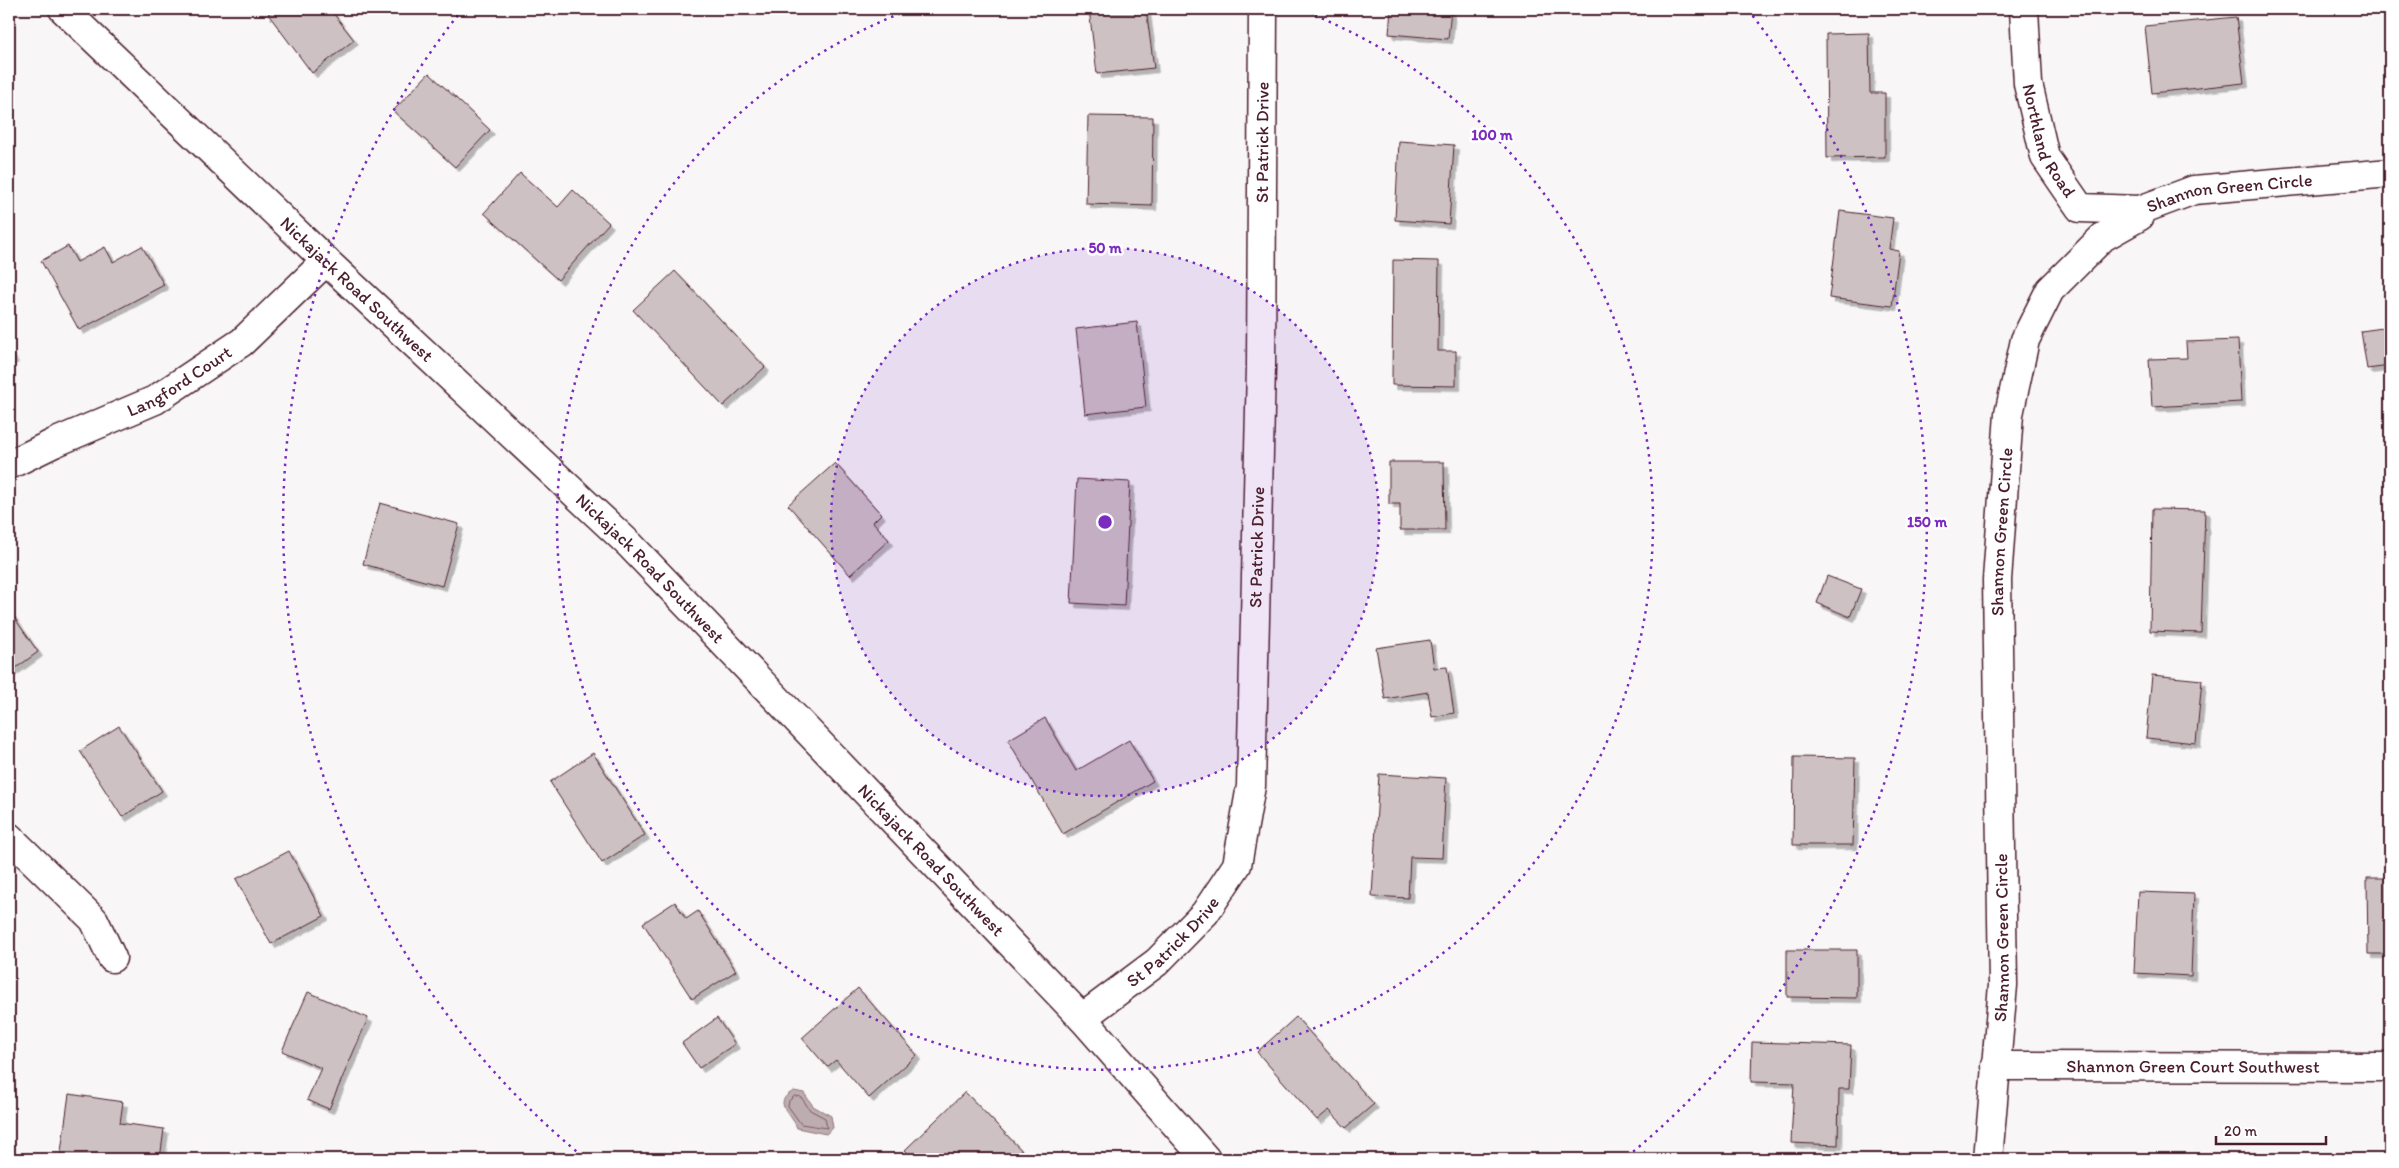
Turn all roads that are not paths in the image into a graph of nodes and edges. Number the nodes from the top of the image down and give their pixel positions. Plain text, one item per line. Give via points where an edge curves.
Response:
1 (63, 9) edge
2 (1263, 9) edge
3 (2024, 9) edge
4 (2390, 173) edge
5 (2140, 210) junction
6 (326, 261) junction
7 (9, 465) edge
8 (9, 837) edge
9 (112, 958) dead end
10 (1082, 1018) junction
11 (1995, 1066) junction
12 (2390, 1066) edge
13 (1206, 1159) edge
14 (1988, 1159) edge

1 - 6 street, Nickajack Road Southwest
2 - 10 street, St Patrick Drive via 1261,377 1250,795 1237,865 1205,913 1157,962
3 - 5 street, Northland Road via 2028,84 2046,157 2080,208
4 - 5 street, Shannon Green Circle via 2194,190
5 - 11 street, Shannon Green Circle via 2140,216 2103,237 2050,290 2025,340 2008,414 1997,580 2003,985
6 - 7 street, Langford Court via 242,342 156,400
6 - 10 street, Nickajack Road Southwest via 630,545
8 - 9 street via 94,920
10 - 13 street, Nickajack Road Southwest
11 - 12 street, Shannon Green Court Southwest
11 - 14 street, Shannon Green Circle

